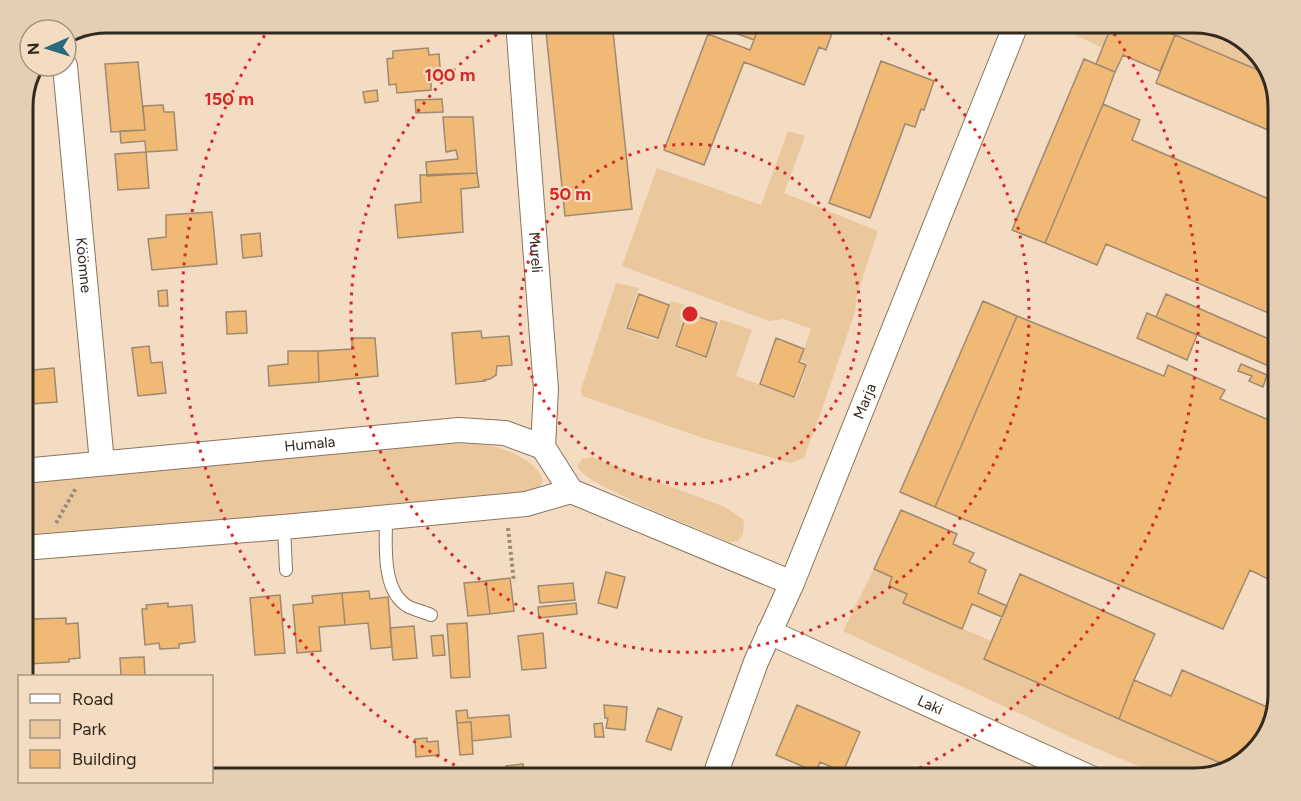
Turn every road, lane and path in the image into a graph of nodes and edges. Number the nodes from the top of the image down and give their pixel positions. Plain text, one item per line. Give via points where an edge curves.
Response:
1 (519, 33) edge
2 (1013, 33) edge
3 (66, 78) edge
4 (543, 447) junction
5 (96, 464) junction
6 (33, 470) edge
7 (571, 491) junction
8 (506, 506) junction
9 (386, 518) junction
10 (284, 527) junction
11 (50, 546) junction
12 (33, 547) edge
13 (286, 570) dead end
14 (514, 582) dead end
15 (792, 583) junction
16 (431, 615) dead end
17 (769, 632) junction
18 (718, 768) edge
19 (1068, 768) edge

1 - 4 street, Mureli via 546,389
2 - 15 street, Marja
3 - 5 street, Köömne
4 - 5 street, Humala via 505,433 459,430
4 - 7 street
5 - 6 street, Humala
5 - 11 path via 80,479 65,505
7 - 8 street
7 - 15 street
8 - 9 street
8 - 14 path
9 - 10 street
9 - 16 lane via 389,578 395,594 407,606
10 - 11 street
10 - 13 lane
11 - 12 street
15 - 17 street, Marja
17 - 18 street, Marja
17 - 19 street, Laki

